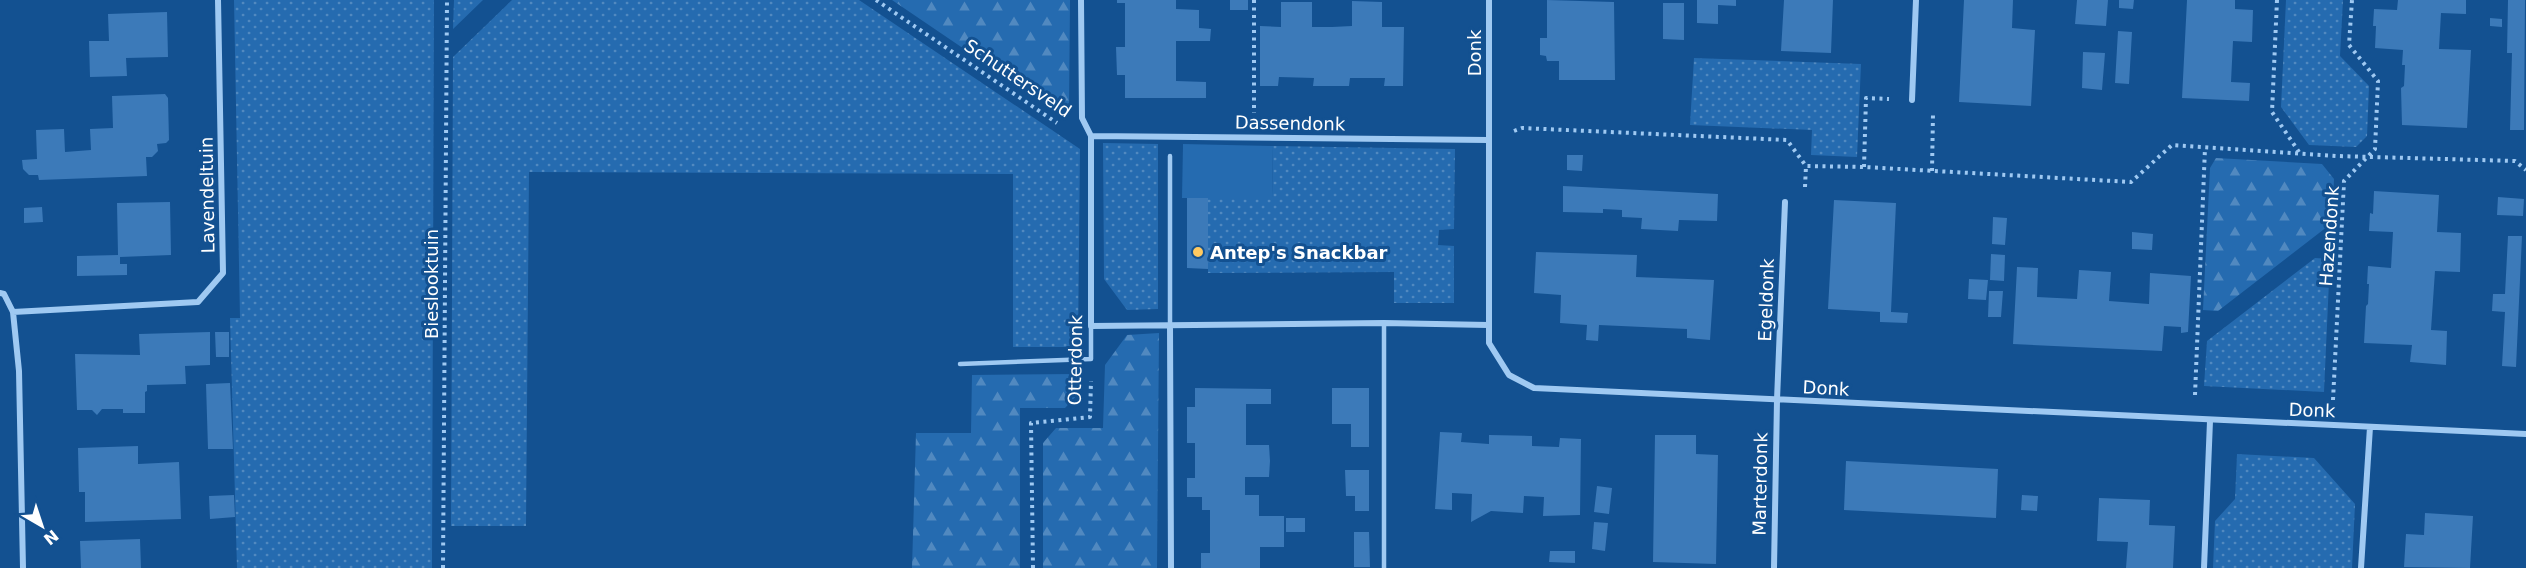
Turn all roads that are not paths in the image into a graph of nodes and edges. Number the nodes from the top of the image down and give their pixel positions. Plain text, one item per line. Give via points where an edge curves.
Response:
1 (218, 0) edge
2 (1081, 0) edge
3 (1489, 0) edge
4 (1916, 0) edge
5 (1912, 100) dead end
6 (1091, 136) junction
7 (1488, 140) junction
8 (1170, 156) dead end
9 (1785, 202) dead end
10 (0, 293) edge
11 (13, 312) junction
12 (1384, 323) junction
13 (1170, 325) junction
14 (1091, 326) junction
15 (1488, 326) junction
16 (960, 364) dead end
17 (1777, 400) junction
18 (2210, 421) junction
19 (2370, 427) junction
20 (2526, 434) edge
21 (23, 568) edge
22 (1171, 568) edge
23 (1384, 568) edge
24 (1774, 568) edge
25 (2204, 568) edge
26 (2361, 568) edge

1 - 11 street, Lavendeltuin via 223,273 198,302
2 - 6 street, Schuttersveld via 1082,118
3 - 7 street, Donk
4 - 5 street
6 - 7 street, Dassendonk
6 - 14 street, Otterdonk
7 - 15 street, Donk
8 - 13 lane
9 - 17 street, Egeldonk
10 - 11 street
11 - 21 street via 19,371
12 - 13 street
12 - 15 street
12 - 23 lane
13 - 14 street
13 - 22 street
14 - 16 lane, Otterdonk via 1091,359
15 - 17 street, Donk via 1489,343 1509,375 1534,388
17 - 18 street, Donk
17 - 24 street, Marterdonk
18 - 19 street, Donk
18 - 25 street
19 - 20 street, Donk
19 - 26 street

